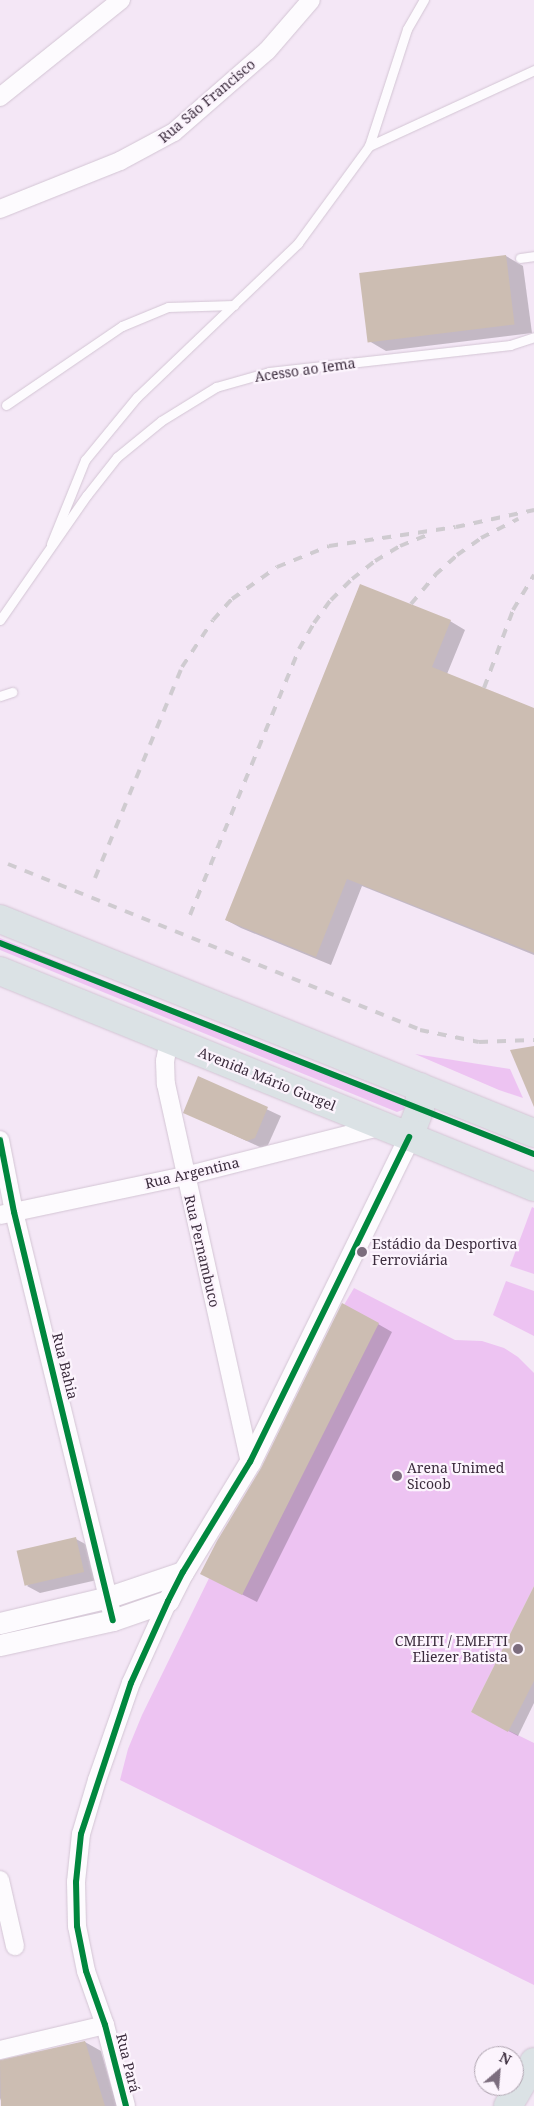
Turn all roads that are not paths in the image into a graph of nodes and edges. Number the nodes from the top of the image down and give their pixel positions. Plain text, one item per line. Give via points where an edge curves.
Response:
1 (121, 0) edge
2 (311, 0) edge
3 (424, 0) edge
4 (534, 70) edge
5 (0, 97) edge
6 (369, 146) junction
7 (0, 209) edge
8 (534, 256) edge
9 (520, 258) dead end
10 (234, 305) junction
11 (534, 337) edge
12 (6, 405) dead end
13 (52, 544) junction
14 (0, 620) edge
15 (12, 692) dead end
16 (0, 696) edge
17 (0, 919) edge
18 (0, 971) edge
19 (169, 1039) junction
20 (420, 1087) junction
21 (382, 1126) junction
22 (534, 1133) edge
23 (409, 1136) junction
24 (0, 1140) edge
25 (185, 1176) junction
26 (4, 1180) edge
27 (534, 1187) edge
28 (7, 1213) edge
29 (250, 1462) junction
30 (183, 1572) junction
31 (108, 1597) junction
32 (168, 1601) junction
33 (112, 1620) junction
34 (0, 1622) edge
35 (0, 1645) edge
36 (0, 1880) edge
37 (15, 1946) dead end
38 (106, 2025) junction
39 (0, 2050) edge
40 (534, 2062) edge
41 (534, 2076) edge
42 (126, 2106) edge
43 (508, 2106) edge
44 (519, 2106) edge

1 - 5 street
2 - 7 street, Rua São Francisco via 267,51 174,132 120,161
3 - 6 lane via 407,29
4 - 6 lane
6 - 10 lane via 298,243
8 - 9 lane
10 - 12 lane via 168,307 122,326
10 - 13 lane via 137,397 85,460
11 - 13 lane, Acesso ao Iema via 510,346 269,372 216,386 161,421 117,457
13 - 14 lane, Acesso ao Iema
15 - 16 lane
17 - 20 main road
18 - 19 main road, Avenida Mário Gurgel
19 - 21 main road, Avenida Mário Gurgel
19 - 25 street, Rua Pernambuco via 165,1061 166,1084
20 - 22 main road
20 - 23 main road via 420,1108
21 - 23 main road, Avenida Mário Gurgel
21 - 25 street, Rua Argentina
23 - 27 main road, Avenida Mário Gurgel
23 - 29 street
24 - 26 street, Rua Bahia
25 - 28 street, Rua Argentina
25 - 29 street, Rua Pernambuco
26 - 28 street, Rua Bahia
28 - 31 street, Rua Bahia
29 - 30 street
30 - 31 street
30 - 32 street
31 - 33 street, Rua Bahia
31 - 34 street
32 - 33 street
32 - 38 street, Rua Pará via 131,1683 81,1834 76,1882 77,1926 86,1970
33 - 35 street
36 - 37 street
38 - 39 street
38 - 42 street, Rua Pará
40 - 43 main road
41 - 44 main road

